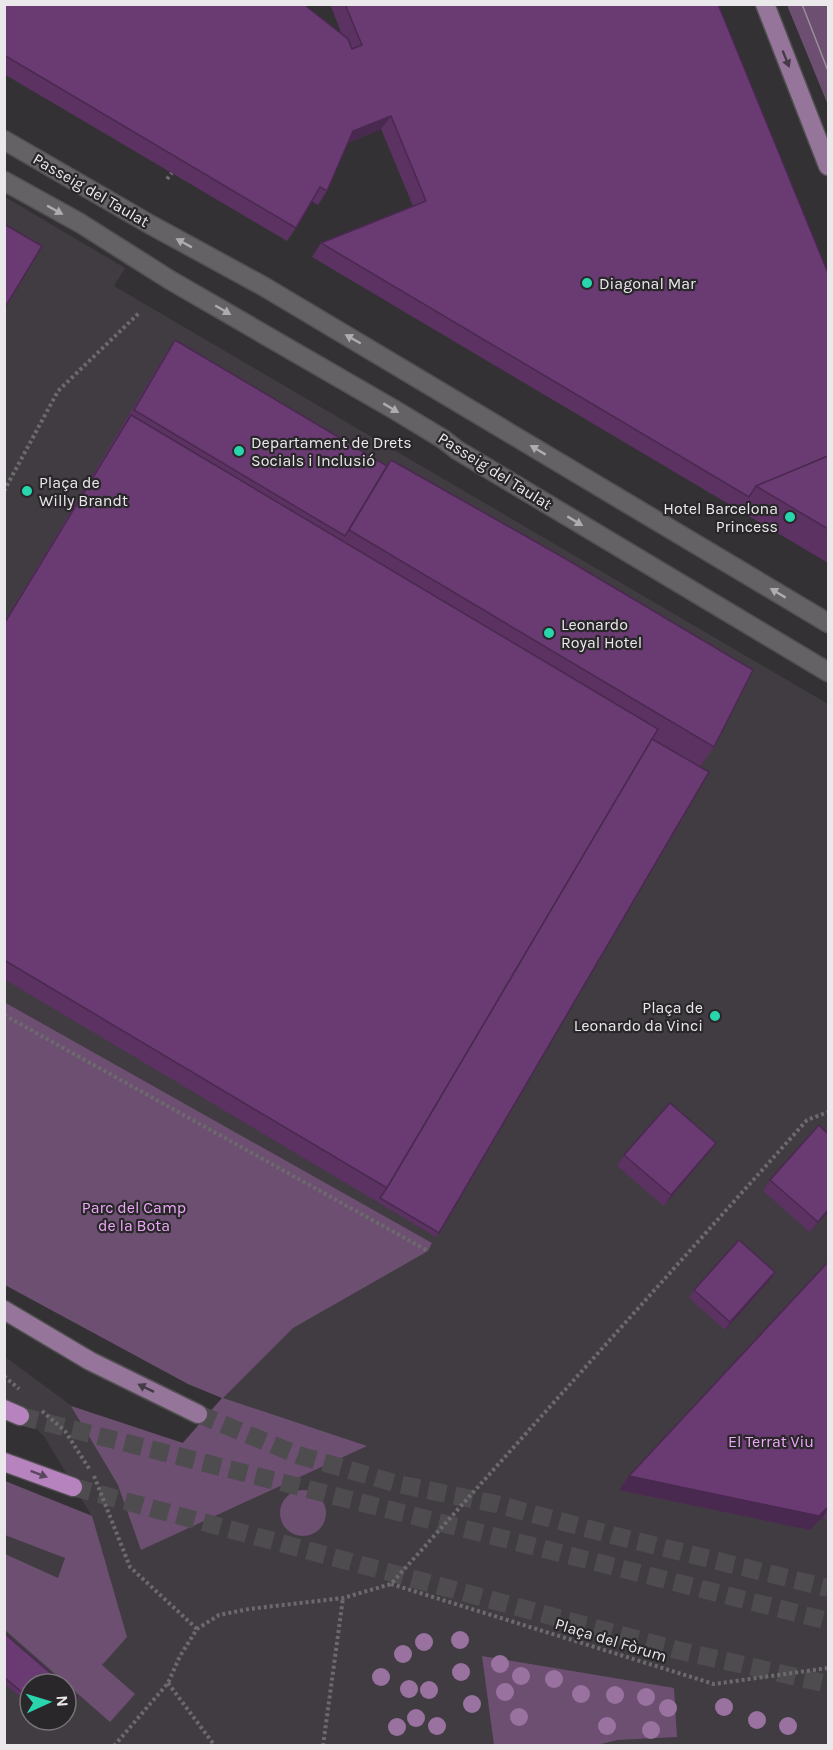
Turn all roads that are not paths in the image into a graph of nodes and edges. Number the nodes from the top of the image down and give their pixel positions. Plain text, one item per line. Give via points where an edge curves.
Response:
1 (765, 4) edge
2 (4, 141) edge
3 (828, 166) edge
4 (4, 181) edge
5 (828, 623) edge
6 (828, 672) edge
7 (4, 1310) edge
8 (198, 1414) tunnel mouth
9 (4, 1461) edge
10 (73, 1487) tunnel mouth

1 -> 3 main road
5 -> 2 street, Passeig del Taulat via 272,291
4 -> 6 street, Passeig del Taulat via 395,410
8 -> 7 main road via 90,1361
9 -> 10 highway

